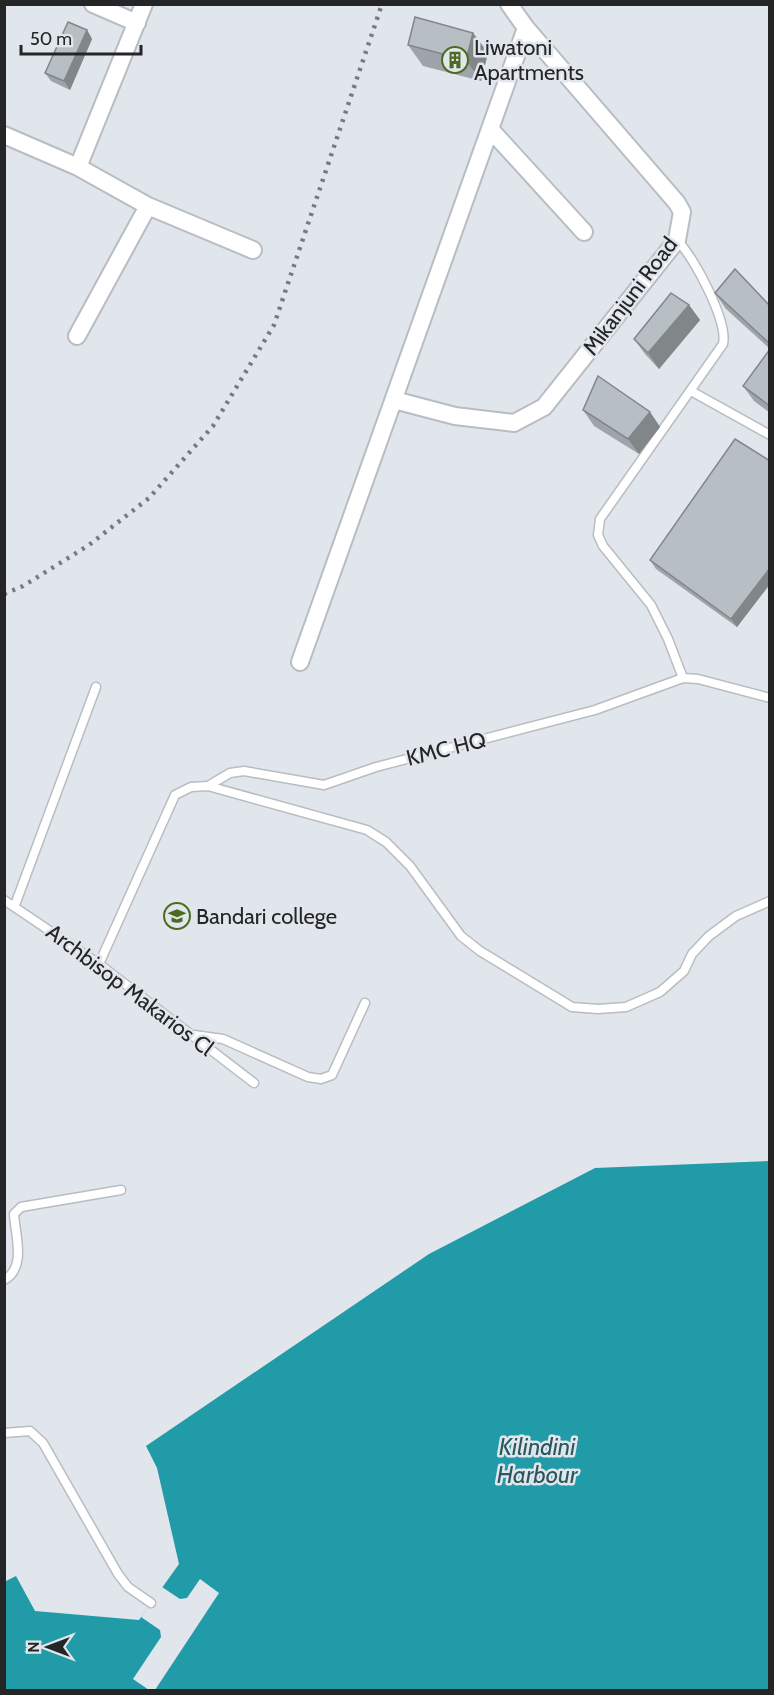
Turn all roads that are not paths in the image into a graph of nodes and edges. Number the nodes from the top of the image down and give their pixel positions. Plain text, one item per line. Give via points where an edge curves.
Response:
1 (93, 4) edge
2 (144, 4) edge
3 (510, 4) edge
4 (137, 23) junction
5 (526, 28) junction
6 (490, 129) junction
7 (4, 135) edge
8 (78, 167) junction
9 (148, 206) junction
10 (584, 232) dead end
11 (677, 240) junction
12 (253, 250) dead end
13 (77, 336) dead end
14 (691, 392) junction
15 (393, 400) junction
16 (770, 435) edge
17 (300, 662) dead end
18 (683, 678) junction
19 (96, 687) dead end
20 (770, 698) edge
21 (208, 786) junction
22 (4, 900) edge
23 (770, 901) edge
24 (15, 905) junction
25 (99, 964) junction
26 (365, 1003) dead end
27 (190, 1034) junction
28 (254, 1083) dead end
29 (121, 1190) dead end
30 (4, 1280) edge
31 (4, 1433) edge
32 (151, 1603) dead end

1 - 4 street
2 - 4 street
3 - 5 street, Mikanjuni Road
4 - 8 street
5 - 6 street
5 - 11 street, Mikanjuni Road via 677,203 682,212
6 - 10 street
6 - 15 street
7 - 8 street
8 - 9 street
9 - 12 street
9 - 13 street
11 - 14 lane via 689,252 725,336
11 - 15 street, Mikanjuni Road via 544,407 518,423 455,416
14 - 16 lane
14 - 18 lane via 600,519 598,535 651,605
15 - 17 street
18 - 20 lane, KMC HQ
18 - 21 lane, KMC HQ via 595,710 376,767 324,785 243,771 230,773
19 - 24 lane
21 - 23 lane via 367,830 410,866 461,936 572,1006 626,1007 660,992 684,971 692,954 709,936 736,916
21 - 25 lane via 191,787 175,795
22 - 24 lane, Archbisop Makarios Cl
24 - 25 lane, Archbisop Makarios Cl
25 - 27 lane, Archbisop Makarios Cl
26 - 27 lane via 332,1075 321,1079 308,1077 223,1039
27 - 28 lane, Archbisop Makarios Cl
29 - 30 lane via 21,1207 14,1214 18,1257 15,1269
31 - 32 lane via 30,1431 43,1443 118,1574 128,1587

